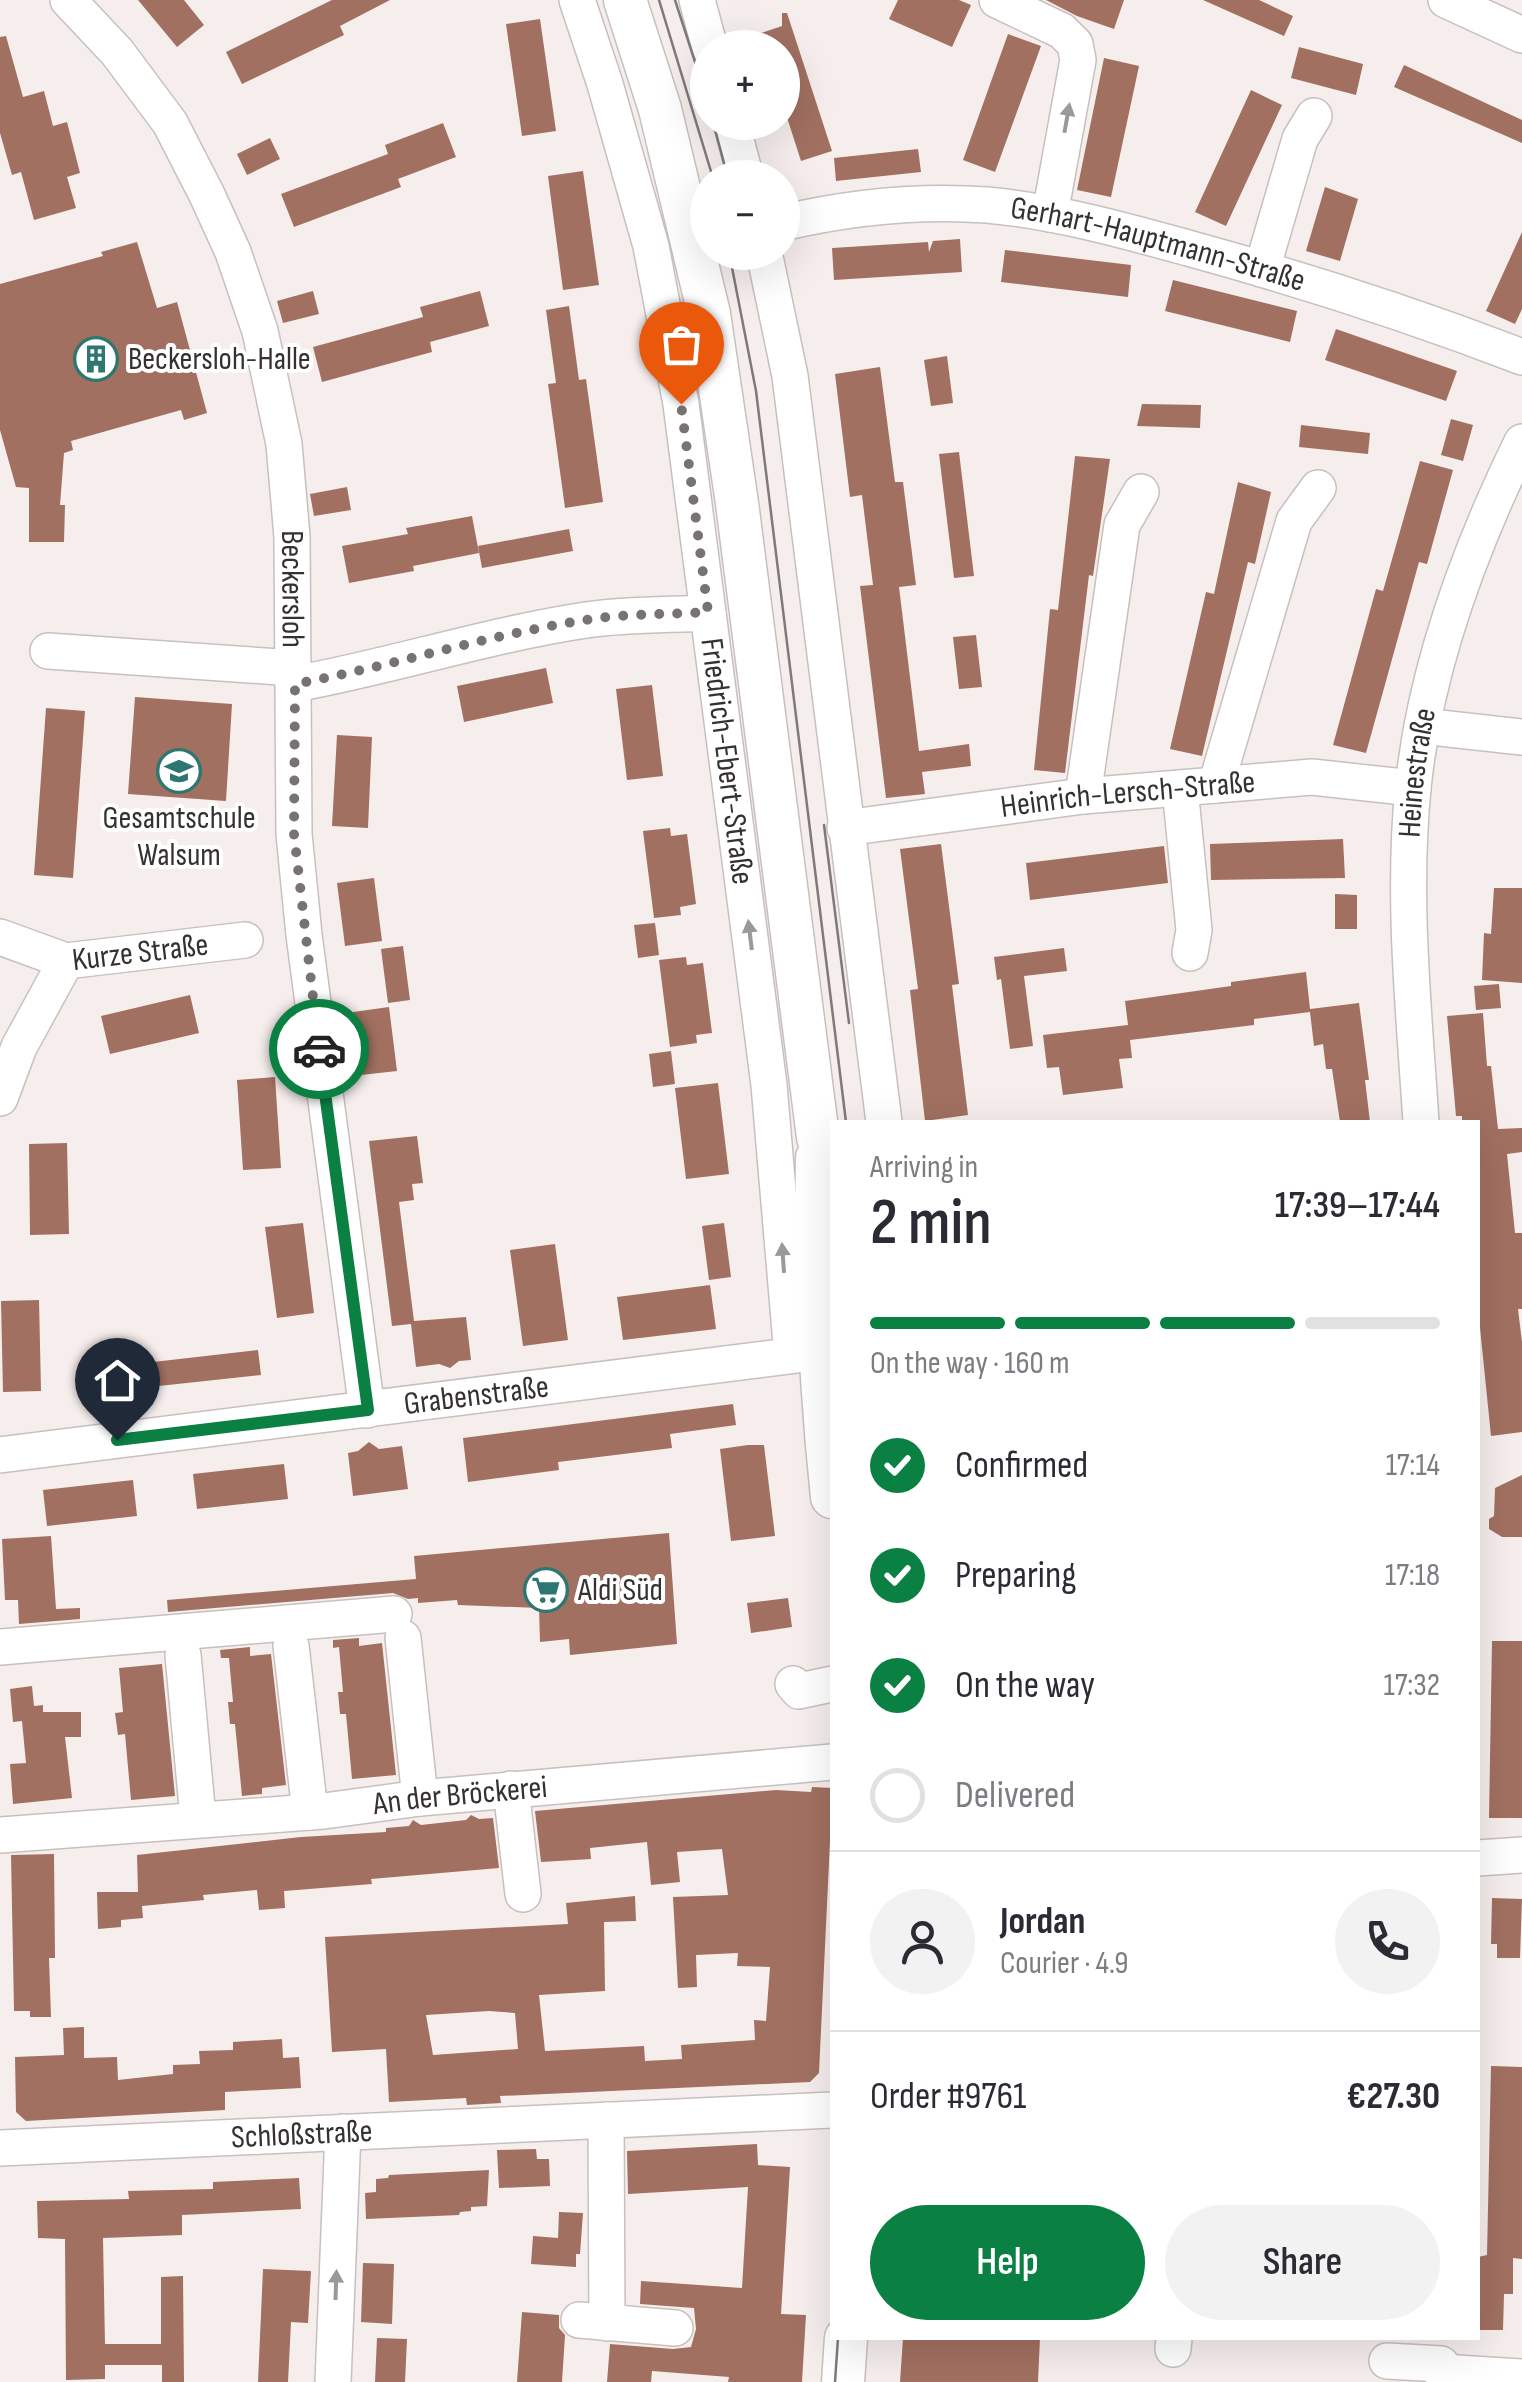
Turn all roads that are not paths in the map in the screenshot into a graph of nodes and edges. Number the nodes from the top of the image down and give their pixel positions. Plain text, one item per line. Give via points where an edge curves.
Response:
1 (68, 0) edge
2 (577, 0) edge
3 (625, 0) edge
4 (997, 0) edge
5 (1446, 0) edge
6 (706, 2) edge
7 (708, 30) edge
8 (1522, 35) edge
9 (1314, 116) dead end
10 (1050, 214) junction
11 (800, 219) edge
12 (1262, 268) junction
13 (768, 270) edge
14 (1522, 357) edge
15 (1522, 442) edge
16 (1318, 488) dead end
17 (1141, 492) dead end
18 (708, 612) junction
19 (48, 651) dead end
20 (294, 676) junction
21 (1422, 726) junction
22 (1522, 737) edge
23 (1216, 785) junction
24 (1180, 788) junction
25 (1413, 788) junction
26 (1084, 796) junction
27 (845, 828) junction
28 (0, 937) edge
29 (245, 940) dead end
30 (1190, 953) dead end
31 (66, 961) junction
32 (0, 1098) edge
33 (884, 1120) edge
34 (1421, 1120) edge
35 (818, 1137) junction
36 (830, 1181) edge
37 (814, 1353) edge
38 (368, 1410) junction
39 (0, 1455) edge
40 (830, 1481) edge
41 (0, 1646) edge
42 (291, 1646) dead end
43 (183, 1654) dead end
44 (792, 1684) dead end
45 (830, 1684) edge
46 (830, 1762) edge
47 (511, 1790) junction
48 (420, 1798) junction
49 (310, 1812) junction
50 (198, 1818) junction
51 (0, 1835) edge
52 (1522, 1855) edge
53 (1480, 1858) edge
54 (523, 1894) dead end
55 (830, 2110) edge
56 (606, 2120) junction
57 (343, 2132) junction
58 (0, 2148) edge
59 (675, 2328) dead end
60 (846, 2340) edge
61 (1387, 2361) dead end
62 (1441, 2364) edge
63 (1522, 2377) edge
64 (333, 2382) edge
65 (843, 2382) edge

1 - 20 street, Beckersloh via 170,123 233,252 260,332 284,444
2 - 18 street, Friedrich-Ebert-Straße via 651,246 681,404
3 - 35 main road, Friedrich-Ebert-Straße via 660,109 708,314
10 -> 4 street via 1078,60 1075,44
5 - 8 street
6 - 7 street
9 - 12 street via 1300,139
10 - 11 street, Gerhart-Hauptmann-Straße via 927,203
10 - 12 street, Gerhart-Hauptmann-Straße
12 - 14 street, Gerhart-Hauptmann-Straße
13 - 27 street via 790,376
15 - 21 street, Heinestraße via 1453,606
16 - 23 street via 1294,521
17 - 26 street via 1122,525
18 - 20 street via 589,619 353,674
37 -> 18 street, Friedrich-Ebert-Straße via 770,1084
19 - 20 street
20 - 38 street, Beckersloh via 296,851
21 - 22 street
21 - 25 street, Heinestraße
23 - 24 street, Heinrich-Lersch-Straße
23 - 25 street, Heinrich-Lersch-Straße via 1312,777
24 - 26 street, Heinrich-Lersch-Straße
24 - 30 street via 1194,930
25 - 34 street, Heinestraße via 1411,957
26 - 27 street, Heinrich-Lersch-Straße
27 - 33 street
28 - 31 street
29 - 31 street, Kurze Straße
31 - 32 street, Kurze Straße via 19,1047
35 - 36 main road, Friedrich-Ebert-Straße
35 - 37 main road, Friedrich-Ebert-Straße
37 - 38 street, Grabenstraße
37 - 40 main road, Friedrich-Ebert-Straße
38 - 39 street, Grabenstraße
41 - 48 street via 398,1626
42 - 49 street
43 - 50 street
44 - 45 street via 799,1690
46 - 47 street, An der Bröckerei
47 - 48 street, An der Bröckerei
47 - 54 street
48 - 49 street, An der Bröckerei
49 - 50 street, An der Bröckerei
50 - 51 street, An der Bröckerei
52 - 53 street
55 - 56 street, Schloßstraße
56 - 57 street, Schloßstraße
56 - 59 street via 593,2321
57 - 58 street, Schloßstraße
64 -> 57 street
60 - 65 main road
61 - 62 street
62 - 63 street

